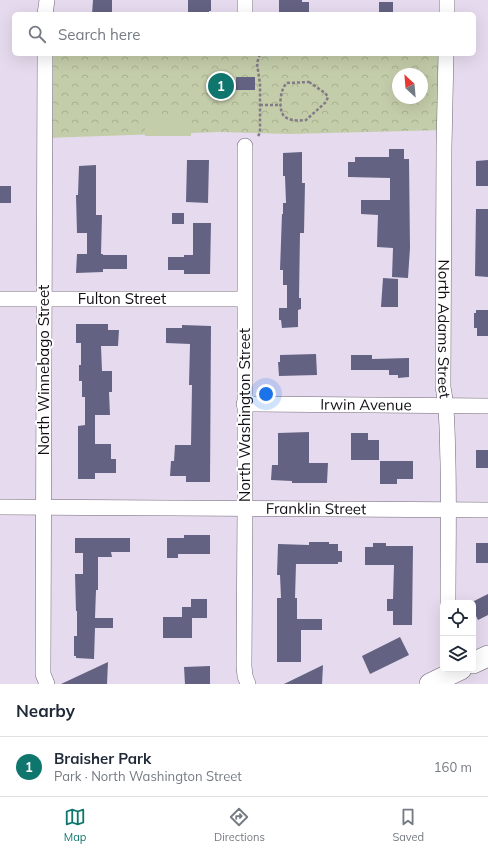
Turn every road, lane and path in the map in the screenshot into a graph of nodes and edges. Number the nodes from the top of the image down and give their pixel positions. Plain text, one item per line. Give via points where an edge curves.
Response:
1 (47, 0) edge
2 (245, 0) edge
3 (447, 0) edge
4 (45, 12) edge
5 (245, 12) edge
6 (447, 12) edge
7 (45, 56) edge
8 (259, 56) edge
9 (446, 56) edge
10 (260, 105) junction
11 (281, 105) junction
12 (258, 136) dead end
13 (245, 146) dead end
14 (0, 299) edge
15 (44, 299) junction
16 (244, 299) junction
17 (244, 404) junction
18 (447, 406) junction
19 (488, 406) edge
20 (0, 507) edge
21 (43, 508) junction
22 (245, 509) junction
23 (448, 510) junction
24 (488, 510) edge
25 (448, 600) edge
26 (488, 656) edge
27 (476, 662) edge
28 (47, 684) edge
29 (248, 684) edge

1 - 4 street
2 - 5 street
3 - 6 street
7 - 15 street, North Winnebago Street
8 - 10 path via 257,63
9 - 18 street, North Adams Street via 443,387
10 - 11 path
10 - 12 path
11 - 11 path via 283,88 287,83 309,82 328,97 326,102 304,121 286,117 281,111
13 - 16 street, North Washington Street
14 - 15 street, Fulton Street
15 - 16 street, Fulton Street
15 - 21 street, North Winnebago Street
16 - 17 street, North Washington Street
17 - 18 street, Irwin Avenue
17 - 22 street, North Washington Street
18 - 19 street, Irwin Avenue
18 - 23 street, North Adams Street
20 - 21 street, Franklin Street
21 - 22 street, Franklin Street
21 - 28 street, North Winnebago Street via 43,674
22 - 23 street, Franklin Street
22 - 29 street, North Washington Street via 244,666
23 - 24 street, Franklin Street
23 - 25 street, North Adams Street
26 - 27 main road

